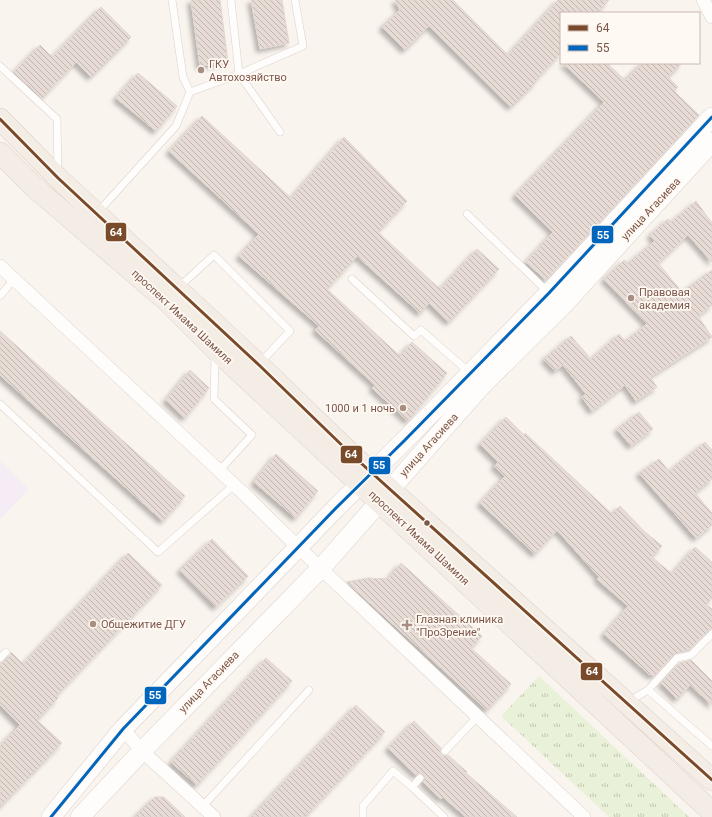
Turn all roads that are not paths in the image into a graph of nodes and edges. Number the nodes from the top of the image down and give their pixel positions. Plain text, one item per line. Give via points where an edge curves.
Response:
1 (172, 0) edge
2 (231, 0) edge
3 (295, 0) edge
4 (703, 0) edge
5 (712, 16) edge
6 (0, 66) edge
7 (239, 74) junction
8 (190, 92) junction
9 (712, 117) edge
10 (0, 119) edge
11 (280, 132) dead end
12 (712, 142) edge
13 (0, 153) edge
14 (58, 178) junction
15 (97, 213) junction
16 (467, 214) dead end
17 (0, 266) edge
18 (14, 279) junction
19 (352, 279) dead end
20 (177, 288) junction
21 (0, 296) edge
22 (556, 299) junction
23 (215, 349) junction
24 (259, 365) junction
25 (470, 373) junction
26 (0, 404) edge
27 (219, 471) junction
28 (367, 478) junction
29 (234, 485) junction
30 (385, 495) junction
31 (298, 547) junction
32 (322, 567) junction
33 (712, 634) edge
34 (6, 652) dead end
35 (0, 658) edge
36 (309, 690) dead end
37 (648, 690) junction
38 (627, 703) junction
39 (478, 716) junction
40 (123, 729) junction
41 (712, 746) edge
42 (142, 751) junction
43 (445, 751) dead end
44 (420, 778) dead end
45 (712, 780) edge
46 (412, 787) junction
47 (203, 806) junction
48 (712, 812) edge
49 (51, 817) edge
50 (80, 817) edge
51 (214, 817) edge
52 (363, 817) edge
53 (444, 817) edge
54 (584, 817) edge

1 - 8 lane via 183,77
2 - 7 lane
3 - 7 lane via 303,46
4 - 5 street
6 - 14 lane via 57,119
7 - 8 lane
7 - 11 lane
8 - 15 lane via 176,126
9 - 22 main road, улица Агасиева
10 - 14 main road, проспект Имама Шамиля
12 - 22 main road, улица Агасиева
13 - 23 main road, проспект Имама Шамиля via 34,187 167,301
14 - 15 main road, проспект Имама Шамиля
15 - 20 main road, проспект Имама Шамиля
16 - 22 lane
17 - 18 street
18 - 21 lane
18 - 27 street
19 - 25 lane via 414,336 421,330
20 - 24 main road, проспект Имама Шамиля
20 - 24 lane via 214,256 290,331
22 - 25 main road, улица Агасиева
22 - 30 main road, улица Агасиева
23 - 27 lane via 214,399 252,435
23 - 28 main road, проспект Имама Шамиля
24 - 28 main road, проспект Имама Шамиля
25 - 28 main road, улица Агасиева
26 - 29 lane via 158,552
27 - 29 street
28 - 30 main road, проспект Имама Шамиля
28 - 31 main road, улица Агасиева
29 - 31 street
30 - 32 main road, улица Агасиева
30 - 38 main road, проспект Имама Шамиля
30 - 48 main road, проспект Имама Шамиля
31 - 32 street
31 - 40 main road, улица Агасиева
32 - 39 street
32 - 42 main road, улица Агасиева
33 - 37 lane via 691,655 677,658
34 - 35 lane
36 - 47 lane
37 - 38 lane
37 - 41 lane
38 - 45 main road, проспект Имама Шамиля
39 - 43 lane
39 - 54 street
40 - 42 street
40 - 49 main road, улица Агасиева
42 - 47 street
42 - 50 main road, улица Агасиева
44 - 46 lane
46 - 52 lane via 393,771 363,806
46 - 53 lane
47 - 51 street

